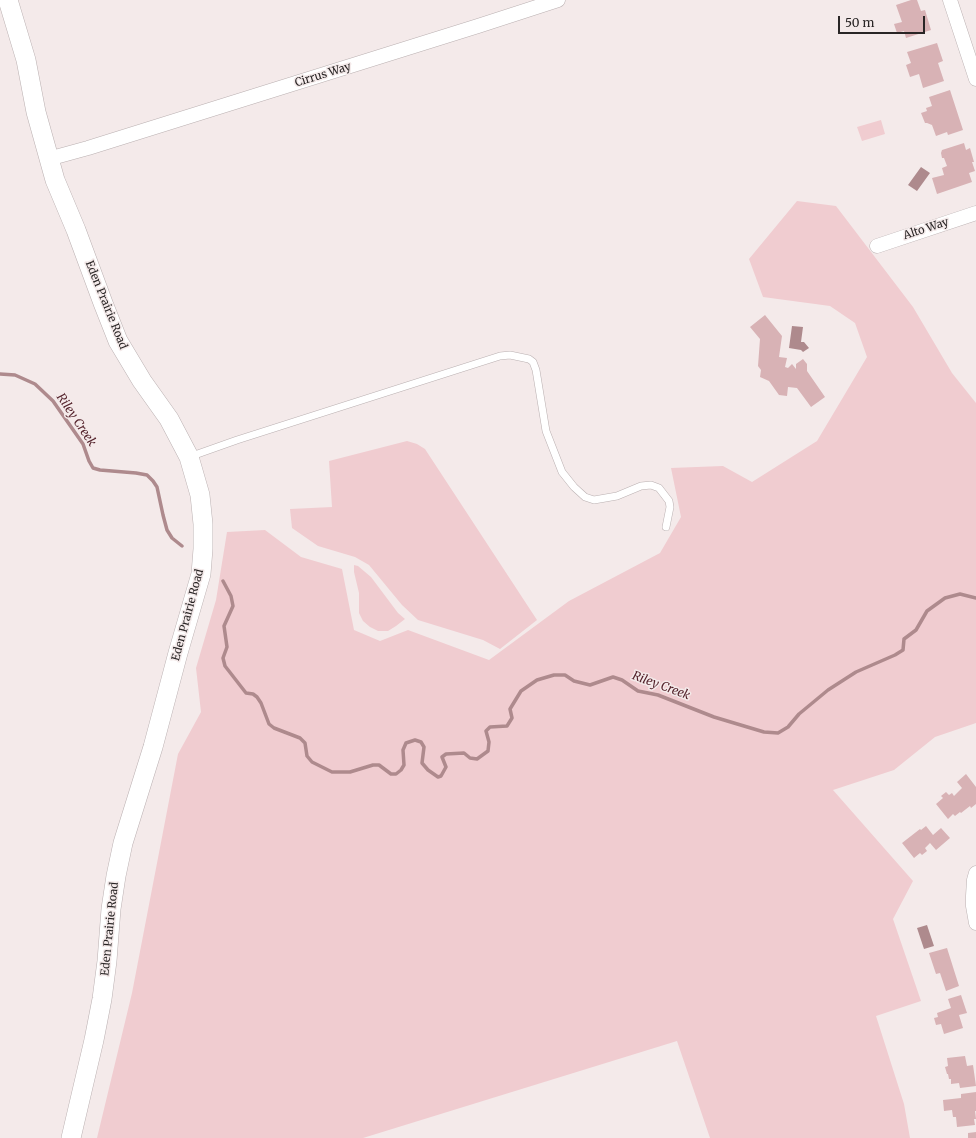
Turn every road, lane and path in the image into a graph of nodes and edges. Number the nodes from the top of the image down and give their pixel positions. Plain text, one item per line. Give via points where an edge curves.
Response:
1 (8, 0) edge
2 (558, 0) edge
3 (950, 0) edge
4 (976, 79) edge
5 (48, 160) junction
6 (976, 213) edge
7 (877, 246) dead end
8 (189, 457) junction
9 (666, 526) dead end
10 (976, 874) edge
11 (976, 923) edge
12 (71, 1138) edge

1 - 5 street, Eden Prairie Road via 26,60
2 - 5 street, Cirrus Way
3 - 4 street
5 - 8 street, Eden Prairie Road via 118,341 169,419
6 - 7 street, Alto Way
8 - 9 lane via 500,356 510,355 533,362 546,432 562,472 574,487 585,498 594,500 617,496 640,486 651,485 659,488 669,501
8 - 12 street, Eden Prairie Road via 201,501 201,574 153,747 123,842 112,903 102,998
10 - 11 street via 973,906

